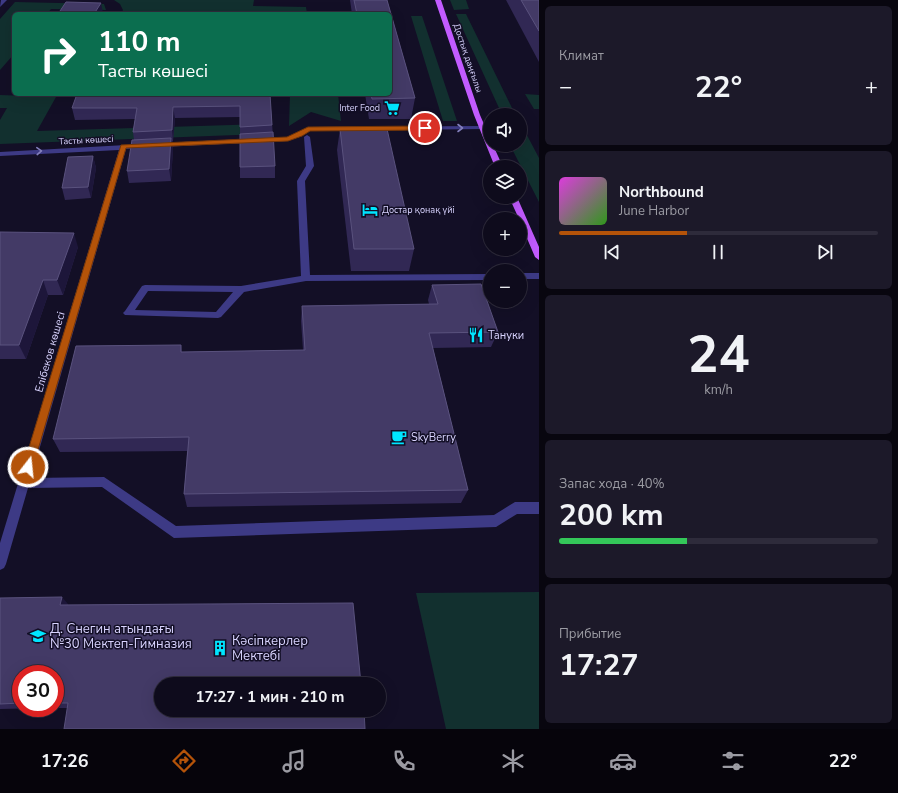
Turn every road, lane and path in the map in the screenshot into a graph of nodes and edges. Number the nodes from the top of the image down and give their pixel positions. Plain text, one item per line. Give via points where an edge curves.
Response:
1 (4, 0) edge
2 (438, 0) edge
3 (0, 5) edge
4 (482, 128) junction
5 (307, 137) dead end
6 (123, 147) junction
7 (0, 154) edge
8 (496, 160) edge
9 (516, 204) edge
10 (539, 257) edge
11 (527, 276) edge
12 (539, 276) edge
13 (483, 277) edge
14 (306, 278) junction
15 (241, 289) junction
16 (24, 483) junction
17 (539, 508) edge
18 (0, 564) edge

1 - 3 street
2 - 4 main road, Достық даңғылы
6 -> 4 street, Тасты көшесі via 288,139 308,129
4 - 8 main road, Достық даңғылы
5 - 14 street via 310,166 301,182
7 -> 6 street, Тасты көшесі
6 - 16 street, Елібеков көшесі
9 - 10 main road
11 - 12 street
13 - 14 street
14 - 15 street
15 - 15 street via 218,315 128,313 145,288
16 - 17 street via 104,482 174,532 496,521 515,508
16 - 18 street, Елібеков көшесі

